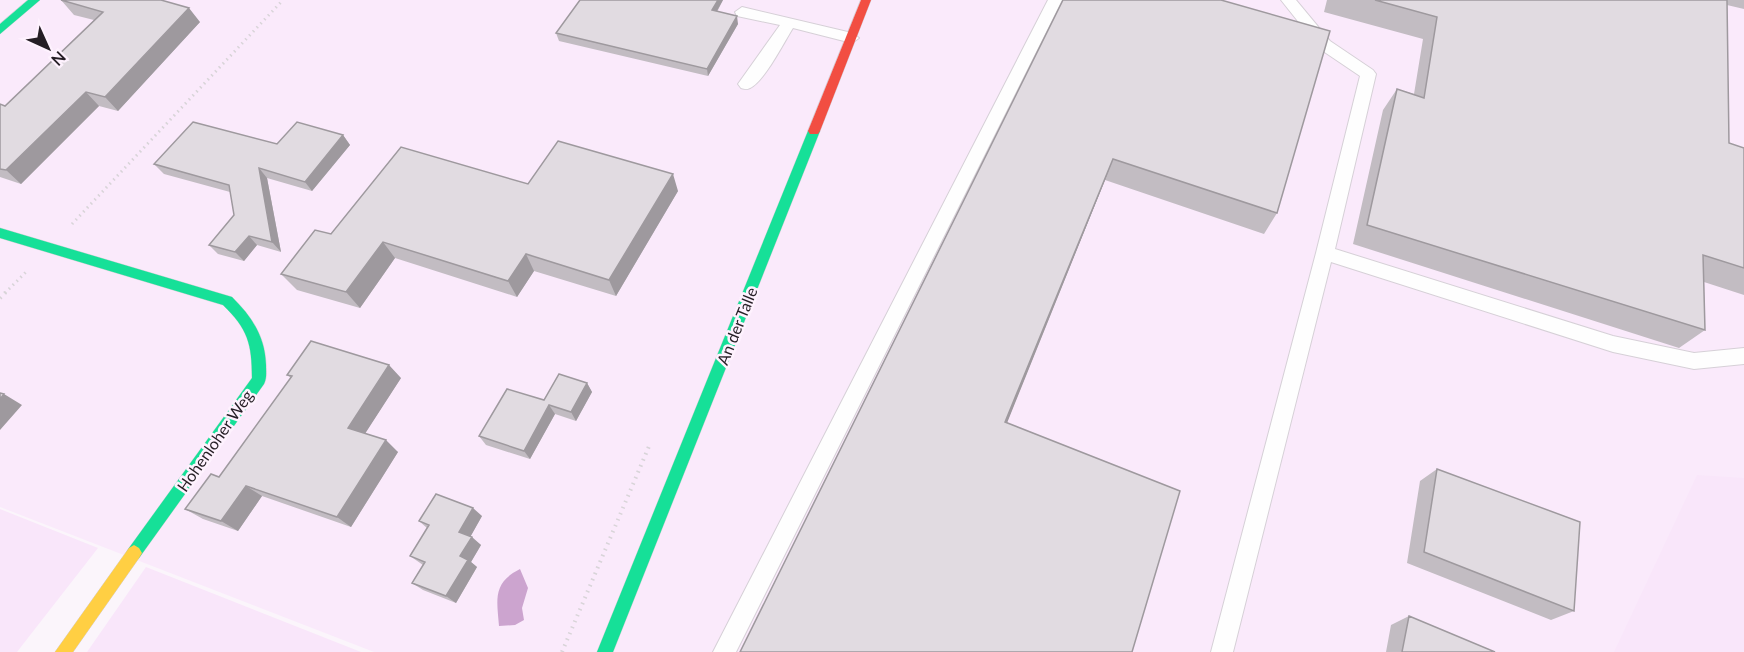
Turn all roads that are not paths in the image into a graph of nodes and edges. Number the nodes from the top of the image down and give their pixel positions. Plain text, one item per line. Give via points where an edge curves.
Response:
1 (35, 0) edge
2 (866, 0) edge
3 (1055, 0) edge
4 (1288, 0) edge
5 (742, 12) dead end
6 (789, 22) junction
7 (0, 30) edge
8 (852, 38) junction
9 (746, 84) dead end
10 (0, 233) edge
11 (1325, 253) junction
12 (1744, 356) edge
13 (63, 652) edge
14 (605, 652) edge
15 (724, 652) edge
16 (1222, 652) edge

1 - 7 street
2 - 8 street, An der Talle
3 - 15 lane
4 - 11 lane via 1325,45 1368,74
5 - 6 lane
6 - 8 lane
6 - 9 lane
8 - 14 street, An der Talle
10 - 13 street, Hohenloher Weg via 227,301 247,318 260,345 259,380
11 - 12 lane via 1613,344 1694,362
11 - 16 lane

